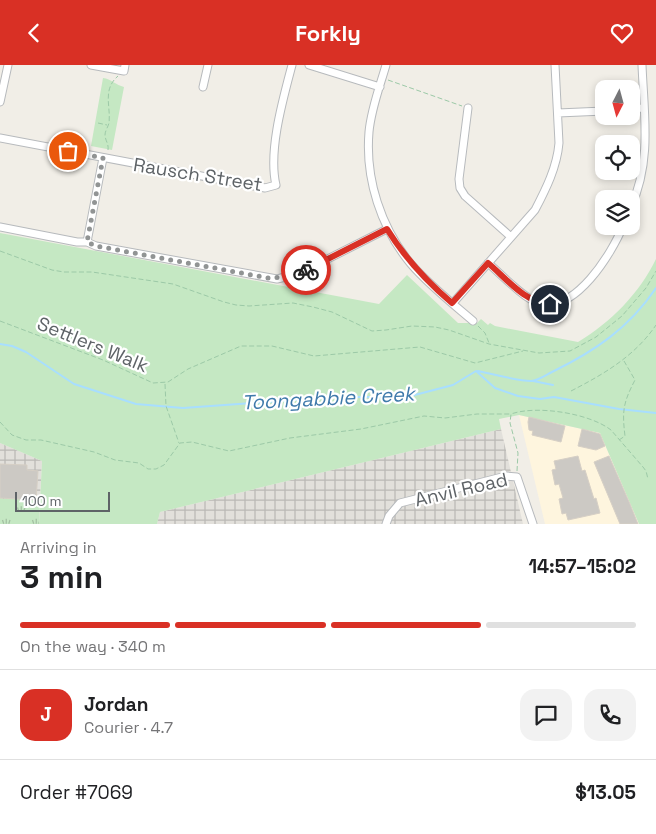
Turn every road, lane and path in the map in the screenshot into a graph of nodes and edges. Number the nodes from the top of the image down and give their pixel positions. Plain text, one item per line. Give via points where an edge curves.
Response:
1 (8, 65) edge
2 (91, 65) edge
3 (208, 65) edge
4 (292, 65) edge
5 (313, 65) edge
6 (386, 65) edge
7 (555, 65) edge
8 (642, 65) edge
9 (125, 68) edge
10 (382, 78) junction
11 (203, 87) dead end
12 (380, 87) junction
13 (0, 102) edge
14 (468, 108) joint
15 (640, 108) edge
16 (643, 108) junction
17 (595, 111) edge
18 (558, 113) junction
19 (98, 123) dead end
20 (108, 125) junction
21 (0, 138) edge
22 (105, 159) junction
23 (637, 190) edge
24 (0, 227) edge
25 (387, 229) junction
26 (619, 235) edge
27 (511, 237) junction
28 (87, 242) junction
29 (0, 251) edge
30 (488, 263) junction
31 (656, 271) edge
32 (452, 303) junction
33 (0, 321) edge
34 (473, 321) joint
35 (656, 325) edge
36 (489, 344) junction
37 (524, 351) junction
38 (624, 360) junction
39 (165, 383) junction
40 (571, 391) dead end
41 (510, 414) junction
42 (0, 423) edge
43 (619, 440) junction
44 (180, 443) junction
45 (517, 477) junction
46 (648, 479) dead end
47 (386, 524) edge
48 (532, 524) edge

1 - 13 street
2 - 9 street
3 - 11 street
4 - 22 street, Rausch Street via 280,111 273,171 276,185 265,188
5 - 12 street
6 - 10 street
7 - 18 street
8 - 16 street
9 - 20 path via 113,80 109,91
10 - 12 street
10 - 14 path
12 - 25 street via 369,130 369,162
14 - 27 street via 460,188
15 - 16 street
16 - 23 street via 645,157
17 - 18 street
18 - 27 street via 559,143 554,166 535,210
19 - 20 path
20 - 22 path via 105,135 109,146
21 - 22 street, Rausch Street
22 - 28 street
24 - 28 street
25 - 28 street via 298,274 278,279
25 - 32 street via 412,265
26 - 30 street via 601,268 561,302 540,304 531,300
27 - 30 street
29 - 36 path via 64,272 92,272 173,284 236,305 293,303 313,307 372,331 428,326
30 - 32 street
31 - 37 path via 622,316 583,345 561,352
32 - 34 street
33 - 39 path, Settlers Walk via 103,360 153,383
34 - 36 path via 485,333
35 - 38 path
36 - 37 path
37 - 39 path, Settlers Walk via 475,363 420,347 314,355 272,346 241,346 188,369
38 - 40 path
38 - 43 path via 635,380 625,398 625,436
39 - 44 path via 166,407
41 - 43 path via 562,412 605,425
41 - 44 path via 424,416 229,451 192,442
41 - 45 path via 518,453
42 - 44 path via 12,435 26,440 41,439 115,460 140,463 148,469 164,465
43 - 46 path via 646,471
45 - 47 street, Anvil Road via 506,476 400,503
45 - 48 street

